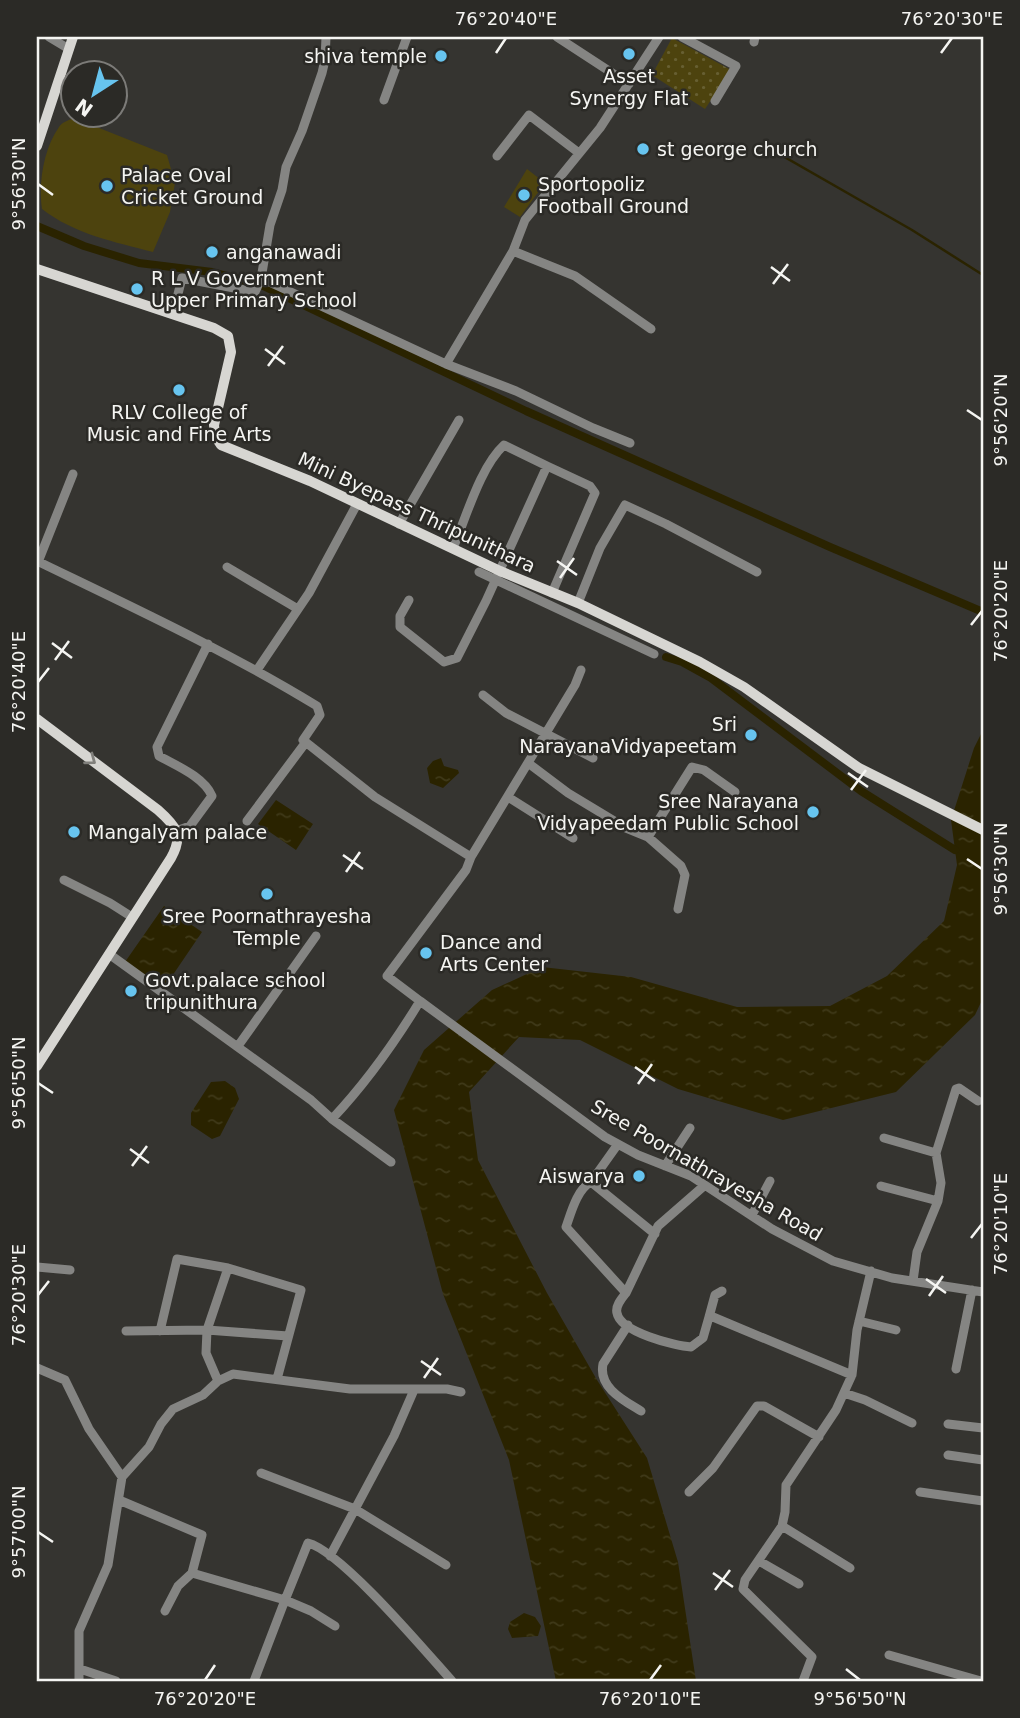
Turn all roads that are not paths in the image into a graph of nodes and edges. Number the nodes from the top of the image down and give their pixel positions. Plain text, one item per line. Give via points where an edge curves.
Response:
1 (49, 37) edge
2 (73, 37) edge
3 (326, 37) edge
4 (407, 37) edge
5 (557, 37) edge
6 (659, 37) edge
7 (682, 37) edge
8 (69, 49) junction
9 (629, 84) junction
10 (384, 100) dead end
11 (715, 101) dead end
12 (37, 146) edge
13 (579, 153) junction
14 (497, 156) dead end
15 (513, 251) junction
16 (37, 269) edge
17 (259, 282) junction
18 (173, 314) junction
19 (651, 329) dead end
20 (446, 364) junction
21 (458, 420) dead end
22 (630, 443) dead end
23 (547, 466) junction
24 (73, 474) dead end
25 (357, 504) junction
26 (399, 524) junction
27 (453, 548) junction
28 (37, 562) edge
29 (227, 567) dead end
30 (479, 572) dead end
31 (757, 572) dead end
32 (498, 575) junction
33 (555, 594) junction
34 (409, 600) dead end
35 (578, 603) junction
36 (554, 606) junction
37 (298, 609) junction
38 (208, 644) junction
39 (654, 654) dead end
40 (257, 670) junction
41 (581, 670) dead end
42 (483, 695) dead end
43 (37, 719) edge
44 (544, 732) junction
45 (306, 742) junction
46 (593, 758) dead end
47 (528, 764) junction
48 (735, 792) dead end
49 (508, 797) junction
50 (247, 821) dead end
51 (983, 830) edge
52 (176, 831) junction
53 (648, 837) junction
54 (573, 838) dead end
55 (471, 858) junction
56 (64, 880) dead end
57 (678, 909) dead end
58 (132, 917) junction
59 (316, 936) dead end
60 (109, 954) junction
61 (420, 1001) junction
62 (238, 1046) junction
63 (37, 1066) edge
64 (978, 1101) dead end
65 (332, 1119) junction
66 (690, 1128) dead end
67 (884, 1138) dead end
68 (618, 1144) junction
69 (936, 1153) junction
70 (391, 1162) dead end
71 (665, 1166) junction
72 (770, 1181) dead end
73 (591, 1182) junction
74 (705, 1185) junction
75 (881, 1186) dead end
76 (938, 1201) junction
77 (752, 1215) junction
78 (654, 1234) junction
79 (37, 1267) edge
80 (228, 1268) junction
81 (70, 1270) dead end
82 (870, 1271) junction
83 (913, 1280) junction
84 (972, 1290) junction
85 (722, 1291) dead end
86 (983, 1292) edge
87 (626, 1293) junction
88 (709, 1317) junction
89 (859, 1321) junction
90 (628, 1325) junction
91 (207, 1330) junction
92 (896, 1330) dead end
93 (126, 1331) dead end
94 (160, 1331) junction
95 (288, 1336) junction
96 (37, 1368) edge
97 (956, 1369) dead end
98 (852, 1376) junction
99 (277, 1379) junction
100 (218, 1381) junction
101 (414, 1390) junction
102 (461, 1392) dead end
103 (844, 1393) junction
104 (641, 1411) dead end
105 (912, 1423) dead end
106 (948, 1423) dead end
107 (983, 1428) edge
108 (819, 1437) junction
109 (948, 1455) dead end
110 (983, 1460) edge
111 (261, 1473) dead end
112 (122, 1477) junction
113 (689, 1492) dead end
114 (920, 1492) dead end
115 (119, 1500) junction
116 (983, 1501) edge
117 (355, 1509) junction
118 (782, 1526) junction
119 (330, 1556) junction
120 (759, 1561) junction
121 (446, 1565) dead end
122 (850, 1568) dead end
123 (192, 1573) junction
124 (799, 1584) dead end
125 (285, 1600) junction
126 (164, 1611) dead end
127 (335, 1626) dead end
128 (889, 1655) dead end
129 (80, 1669) junction
130 (79, 1681) edge
131 (116, 1681) edge
132 (254, 1681) edge
133 (452, 1681) edge
134 (803, 1681) edge
135 (981, 1681) edge

1 - 8 street
2 - 8 main road
3 - 17 street via 322,73 286,167
4 - 10 street
5 - 9 street
6 - 9 street
7 - 11 street via 736,66
8 - 12 main road
9 - 13 street
13 - 14 street via 529,115
13 - 15 street via 525,220
15 - 19 street via 575,276
15 - 20 street
16 - 18 main road, Mini Byepass Thripunithara
17 - 18 street via 255,292 182,278
17 - 20 street
18 - 25 main road, Mini Byepass Thripunithara via 230,338 232,352 214,425 218,441
20 - 22 street
21 - 26 street
23 - 27 street via 504,445 483,478
23 - 32 street
23 - 33 street via 590,486 595,493
24 - 28 street
25 - 26 main road, Mini Byepass Thripunithara
25 - 37 street
26 - 27 main road, Mini Byepass Thripunithara
27 - 32 main road, Mini Byepass Thripunithara
28 - 38 street
29 - 37 street
30 - 32 street
31 - 35 street via 625,505 600,548
32 - 33 main road, Mini Byepass Thripunithara
32 - 34 street via 464,648 444,662 400,627
32 - 36 street
33 - 35 main road, Mini Byepass Thripunithara
33 - 36 street
35 - 51 main road, Mini Byepass Thripunithara via 744,687 839,755
36 - 39 street
37 - 40 street
38 - 40 street
38 - 52 street via 157,747 159,756 212,792 190,826
40 - 45 street via 317,706 320,715 303,740
41 - 44 street
42 - 44 street
43 -> 52 main road via 158,810
44 - 46 street
44 - 47 street
45 - 50 street
45 - 55 street via 375,797
47 - 49 street
47 - 53 street via 568,793
48 - 53 street via 692,767
49 - 54 street
49 - 55 street
52 - 58 main road via 176,848
53 - 57 street via 685,875
55 - 61 street, Sree Poornathrayesha Road via 387,976
56 - 58 street
58 - 60 main road
59 - 62 street
60 - 62 street
60 - 63 main road
61 - 65 street
61 - 68 street, Sree Poornathrayesha Road
62 - 65 street
64 - 69 street via 957,1088
65 - 70 street
66 - 71 street
67 - 69 street
68 - 71 street, Sree Poornathrayesha Road
68 - 73 street
69 - 76 street via 941,1183
71 - 74 street, Sree Poornathrayesha Road
72 - 77 street
73 - 78 street
73 - 87 street via 578,1198 566,1227
74 - 77 street, Sree Poornathrayesha Road
74 - 78 street
75 - 76 street
76 - 83 street via 917,1252
77 - 82 street, Sree Poornathrayesha Road via 833,1261
78 - 87 street
79 - 81 street
80 - 91 street
80 - 94 street via 177,1259
80 - 95 street via 300,1290
82 - 83 street, Sree Poornathrayesha Road
82 - 89 street
83 - 84 street, Sree Poornathrayesha Road
84 - 86 street, Sree Poornathrayesha Road
84 - 97 street
85 - 88 street via 715,1295
87 - 90 street via 617,1313
88 - 90 street via 703,1338 691,1347 663,1342
88 - 98 street
89 - 92 street
89 - 98 street
90 - 104 street via 602,1370 610,1389
91 - 94 street
91 - 95 street
91 - 100 street via 206,1353
93 - 94 street
95 - 99 street
96 - 112 street via 65,1380 89,1429
98 - 103 street
99 - 100 street via 233,1374
99 - 101 street via 350,1389
100 - 112 street via 203,1395 173,1409 149,1447
101 - 102 street
101 - 117 street
103 - 105 street
103 - 108 street
106 - 107 street
108 - 113 street via 757,1406 713,1468
108 - 118 street via 786,1485
109 - 110 street
111 - 117 street
112 - 115 street
114 - 116 street
115 - 123 street via 202,1535
115 - 129 street via 108,1565 79,1631
117 - 119 street
117 - 121 street
118 - 120 street
118 - 122 street
119 - 125 street via 308,1543
119 - 133 street
120 - 124 street
120 - 134 street via 743,1589 812,1657
123 - 125 street
123 - 126 street via 178,1586
125 - 127 street
125 - 132 street
128 - 135 street
129 - 130 street
129 - 131 street

